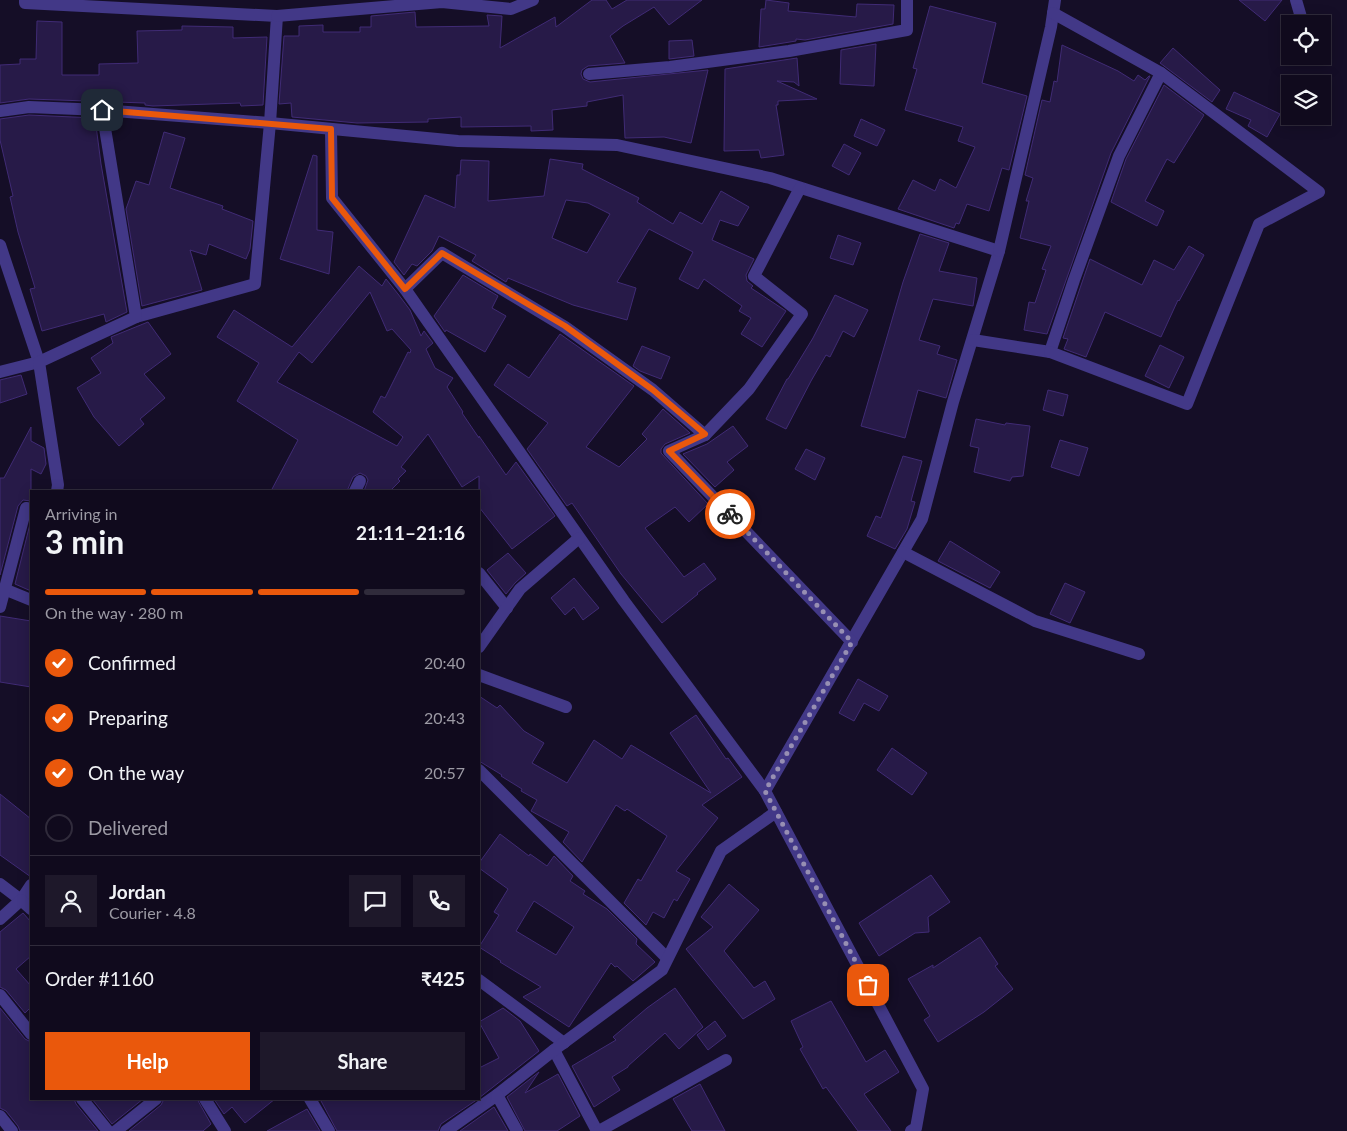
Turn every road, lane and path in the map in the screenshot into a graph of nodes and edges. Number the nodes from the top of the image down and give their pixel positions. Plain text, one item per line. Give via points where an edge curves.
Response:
1 (25, 0) edge
2 (533, 0) edge
3 (907, 0) edge
4 (1055, 0) edge
5 (1296, 0) edge
6 (1053, 13) junction
7 (1300, 15) edge
8 (277, 16) junction
9 (1161, 73) junction
10 (589, 74) dead end
11 (102, 110) junction
12 (0, 111) edge
13 (270, 124) junction
14 (331, 129) junction
15 (800, 188) junction
16 (0, 245) edge
17 (999, 251) junction
18 (405, 289) junction
19 (136, 317) junction
20 (972, 340) junction
21 (1050, 352) junction
22 (39, 362) junction
23 (0, 372) edge
24 (705, 434) junction
25 (57, 490) edge
26 (30, 509) edge
27 (579, 538) junction
28 (903, 552) junction
29 (480, 574) edge
30 (4, 589) junction
31 (30, 600) edge
32 (0, 607) edge
33 (507, 608) junction
34 (852, 642) junction
35 (480, 646) edge
36 (1139, 654) dead end
37 (480, 675) edge
38 (566, 707) dead end
39 (480, 771) edge
40 (765, 791) junction
41 (776, 812) junction
42 (0, 884) edge
43 (30, 886) edge
44 (21, 900) junction
45 (30, 908) edge
46 (0, 918) edge
47 (667, 958) junction
48 (480, 981) edge
49 (0, 995) edge
50 (30, 1033) edge
51 (559, 1046) junction
52 (726, 1060) dead end
53 (496, 1095) junction
54 (83, 1100) edge
55 (155, 1100) edge
56 (206, 1100) edge
57 (311, 1100) edge
58 (0, 1116) edge
59 (12, 1131) edge
60 (108, 1131) edge
61 (116, 1131) edge
62 (225, 1131) edge
63 (329, 1131) edge
64 (446, 1131) edge
65 (517, 1131) edge
66 (598, 1131) edge
67 (911, 1131) edge

1 - 8 street via 25,3
2 - 8 street via 511,10 442,2
3 - 10 street via 907,30 789,51
4 - 6 street
5 - 7 street
6 - 9 street
6 - 17 street
8 - 13 street
9 - 21 street via 1119,156
9 - 21 street via 1319,192 1259,224 1187,404
11 - 12 street via 29,107
11 - 13 street
11 - 19 street
13 - 14 street
13 - 19 street via 255,284
14 - 15 street via 458,141 617,145 770,178
14 - 18 street via 332,198
15 - 17 street
15 - 24 street via 754,276 802,314 749,389
16 - 22 street
17 - 20 street
18 - 24 street via 442,253 565,326 653,390
18 - 27 street
19 - 22 street
20 - 21 street
20 - 28 street via 922,519
22 - 23 street
22 - 25 street
24 - 34 street via 669,451
26 - 30 street via 26,508
27 - 33 street via 520,590
27 - 40 street
28 - 34 street
28 - 36 street via 1035,621
29 - 33 street
30 - 31 street
30 - 32 street
33 - 35 street
34 - 40 street
37 - 38 street
39 - 47 street
40 - 41 street
41 - 47 street via 721,851
41 - 67 street via 923,1089 916,1128
42 - 44 street
43 - 44 street
44 - 45 street
44 - 46 street
47 - 51 street via 662,970
48 - 51 street
49 - 50 street
51 - 53 street
51 - 66 street
52 - 66 street
53 - 64 street
53 - 65 street
54 - 60 street
55 - 61 street
56 - 62 street
57 - 63 street
58 - 59 street

